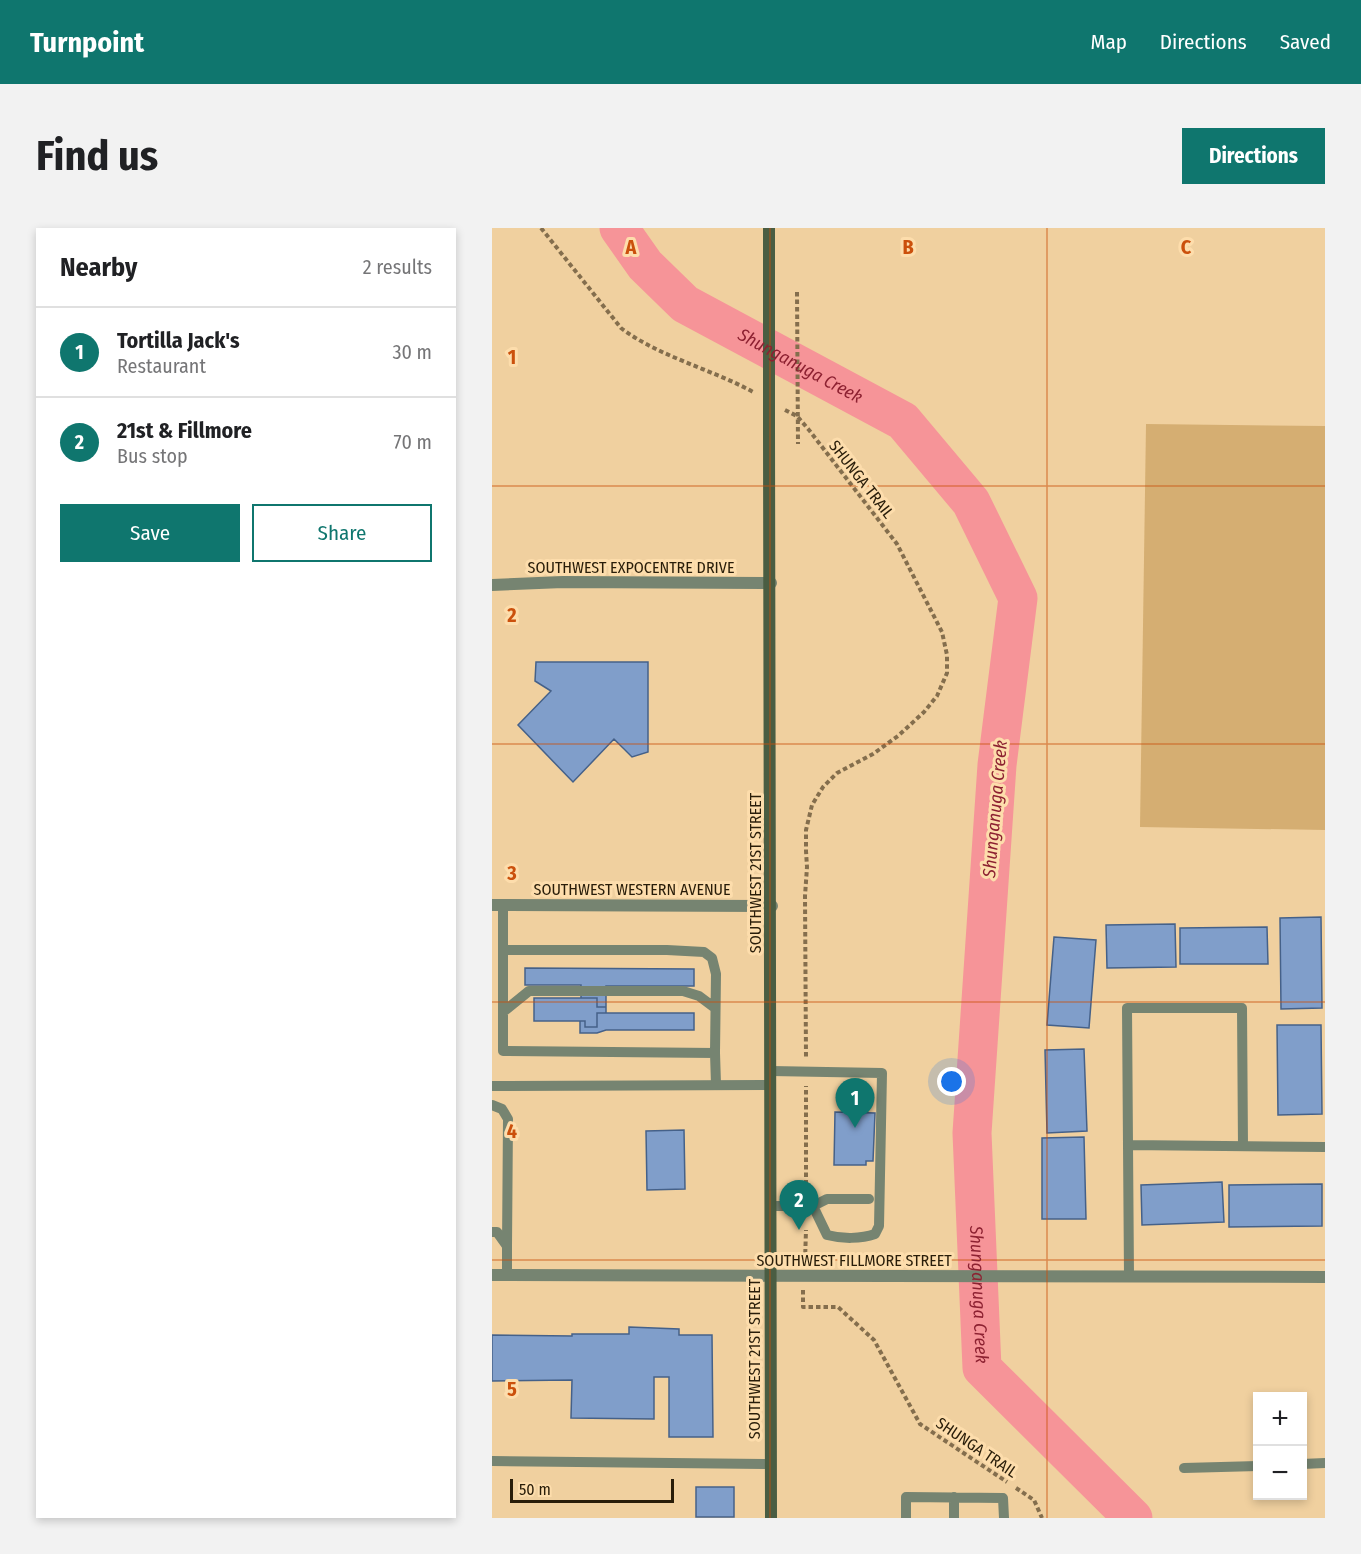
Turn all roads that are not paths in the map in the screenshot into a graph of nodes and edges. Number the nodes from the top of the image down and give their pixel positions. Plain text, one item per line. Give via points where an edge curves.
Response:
1 (769, 228) edge
2 (771, 583) junction
3 (492, 585) edge
4 (497, 905) edge
5 (772, 906) junction
6 (503, 950) junction
7 (715, 1008) junction
8 (503, 1012) junction
9 (715, 1053) junction
10 (771, 1071) junction
11 (716, 1084) junction
12 (771, 1085) junction
13 (492, 1086) edge
14 (492, 1106) edge
15 (1128, 1145) junction
16 (1243, 1146) junction
17 (1325, 1146) edge
18 (869, 1199) dead end
19 (771, 1206) junction
20 (813, 1206) junction
21 (495, 1232) edge
22 (507, 1246) junction
23 (492, 1275) edge
24 (1129, 1275) junction
25 (507, 1276) junction
26 (1325, 1276) edge
27 (771, 1277) junction
28 (492, 1461) edge
29 (1325, 1463) edge
30 (771, 1464) junction
31 (1307, 1464) edge
32 (1253, 1466) edge
33 (1184, 1468) dead end
34 (954, 1497) junction
35 (771, 1518) edge
36 (906, 1518) edge
37 (954, 1518) edge
38 (1004, 1518) edge

1 - 2 main road, SOUTHWEST 21ST STREET, bridge
2 - 3 street, SOUTHWEST EXPOCENTRE DRIVE
2 - 5 main road, SOUTHWEST 21ST STREET
4 - 5 street, SOUTHWEST WESTERN AVENUE
4 - 6 lane
5 - 10 main road, SOUTHWEST 21ST STREET
6 - 7 lane via 704,952 712,958 716,974
6 - 8 lane
7 - 8 lane via 699,996 683,991 529,991
7 - 9 lane
8 - 9 lane via 503,1051
9 - 11 lane
10 - 12 main road, SOUTHWEST 21ST STREET
10 - 20 lane via 882,1072 879,1226 875,1234 827,1235
11 - 12 lane
11 - 13 lane
12 - 19 main road, SOUTHWEST 21ST STREET
14 - 22 lane via 502,1109 508,1119
15 - 16 lane
15 - 16 lane via 1127,1008 1242,1008
15 - 24 lane
16 - 17 lane
18 - 20 lane via 827,1199
19 - 20 lane
19 - 27 main road, SOUTHWEST 21ST STREET
21 - 22 lane
22 - 25 lane
23 - 25 street, SOUTHWEST FILLMORE STREET
24 - 26 street, SOUTHWEST FILLMORE STREET
24 - 27 street, SOUTHWEST FILLMORE STREET
25 - 27 street, SOUTHWEST FILLMORE STREET
27 - 30 main road, SOUTHWEST 21ST STREET
28 - 30 lane
29 - 31 lane
30 - 35 main road, SOUTHWEST 21ST STREET
32 - 33 lane
34 - 36 lane via 906,1497
34 - 37 lane
34 - 38 lane via 1004,1498

